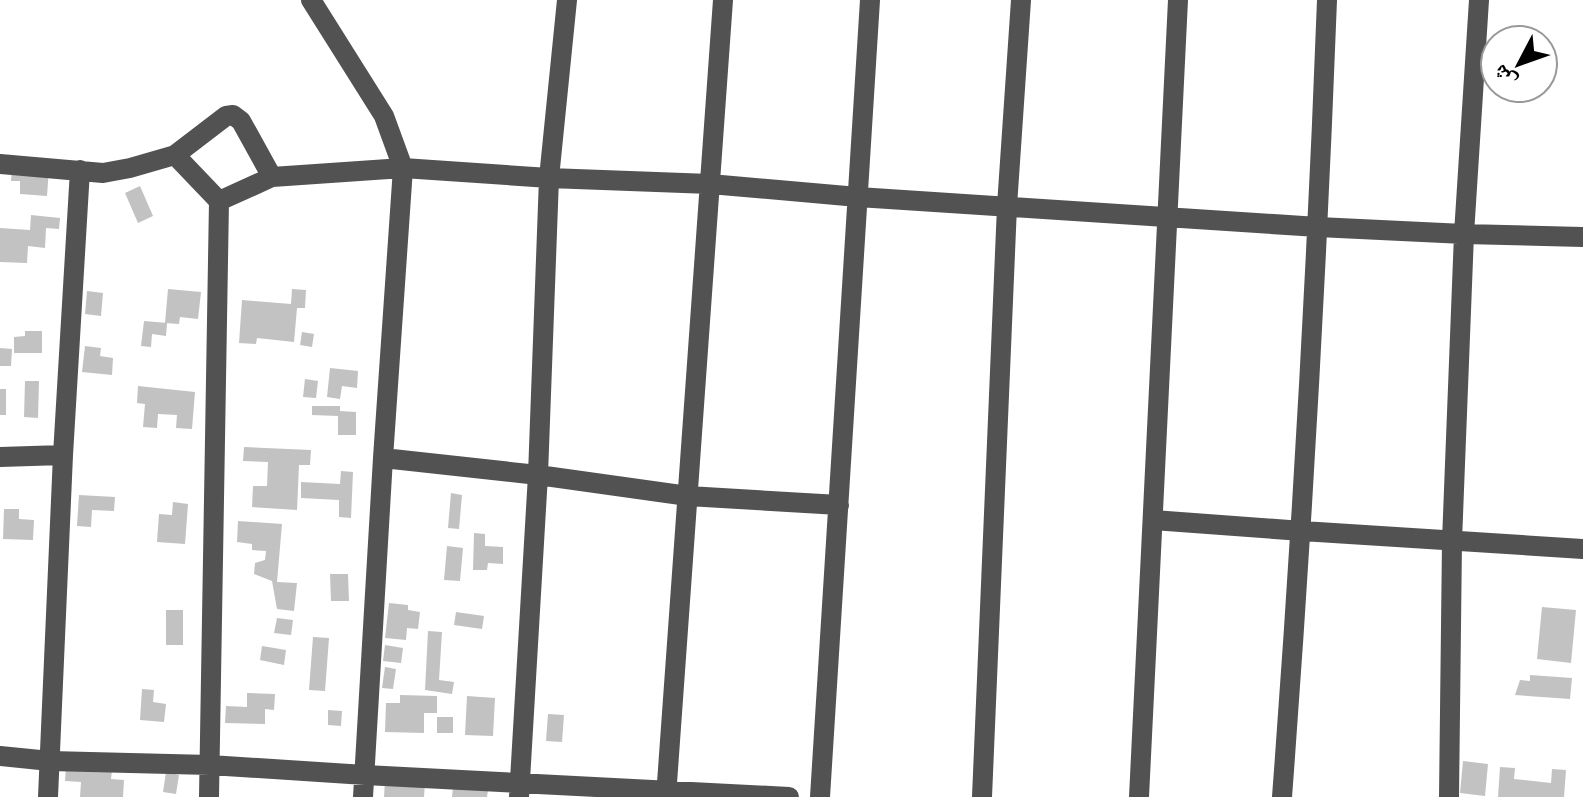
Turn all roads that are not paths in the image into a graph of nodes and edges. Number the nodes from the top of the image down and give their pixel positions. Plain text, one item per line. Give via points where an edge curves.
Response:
1 (311, 0) edge
2 (567, 0) edge
3 (723, 0) edge
4 (870, 0) edge
5 (1021, 0) edge
6 (1178, 0) edge
7 (1327, 0) edge
8 (1479, 0) edge
9 (175, 155) junction
10 (0, 164) edge
11 (403, 168) junction
12 (80, 170) junction
13 (272, 177) junction
14 (549, 178) junction
15 (710, 184) junction
16 (858, 197) junction
17 (219, 201) junction
18 (1007, 206) junction
19 (1168, 216) junction
20 (1318, 227) junction
21 (1464, 234) junction
22 (1583, 237) edge
23 (63, 455) junction
24 (0, 457) edge
25 (383, 458) junction
26 (538, 475) junction
27 (688, 496) junction
28 (839, 505) junction
29 (1153, 520) junction
30 (1302, 531) junction
31 (1452, 541) junction
32 (1583, 549) edge
33 (0, 756) edge
34 (50, 761) junction
35 (210, 765) junction
36 (365, 775) junction
37 (519, 790) edge
38 (666, 794) edge
39 (48, 797) edge
40 (209, 797) edge
41 (363, 797) edge
42 (789, 797) edge
43 (820, 797) edge
44 (982, 797) edge
45 (1139, 797) edge
46 (1282, 797) edge
47 (1449, 797) edge

1 - 11 street via 384,116
2 - 14 street
3 - 15 street
4 - 16 street
5 - 18 street
6 - 19 street
7 - 20 street
8 - 21 street
9 - 12 street via 103,173
9 - 13 street via 233,115
9 - 17 street
10 - 12 street
11 - 13 street
11 - 14 street
11 - 25 street
12 - 23 street
13 - 17 street
14 - 15 street
14 - 26 street
15 - 16 street
15 - 27 street
16 - 18 street
16 - 28 street
17 - 35 street
18 - 19 street
18 - 44 street
19 - 20 street
19 - 29 street
20 - 21 street
20 - 30 street
21 - 22 street
21 - 31 street
23 - 24 street
23 - 34 street
25 - 26 street
25 - 36 street
26 - 27 street
26 - 37 street
27 - 28 street
27 - 38 street
28 - 43 street
29 - 30 street
29 - 45 street
30 - 31 street
30 - 46 street
31 - 32 street
31 - 47 street
33 - 34 street
34 - 35 street
34 - 39 street
35 - 36 street
35 - 40 street
36 - 37 street
36 - 41 street
37 - 38 street
38 - 42 street

